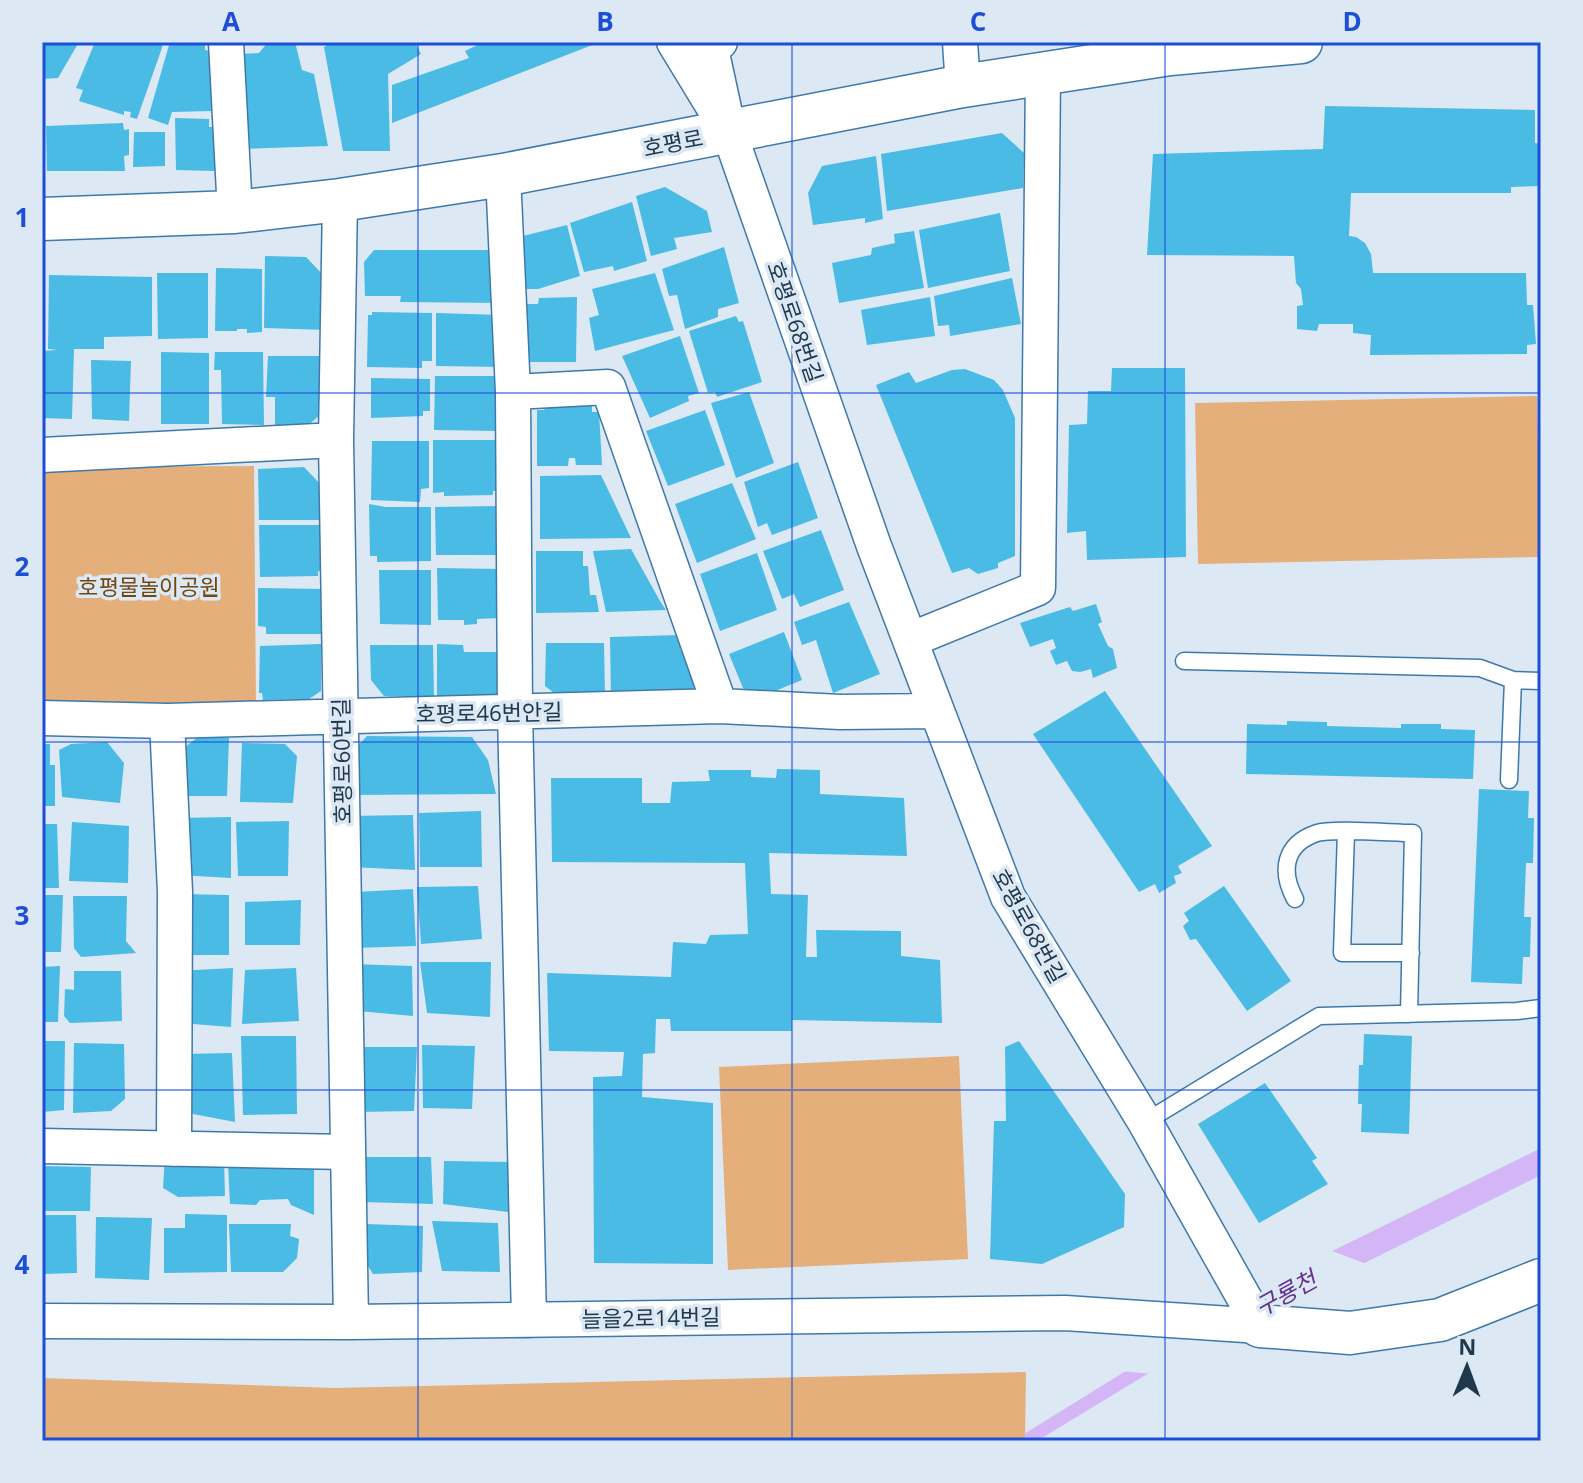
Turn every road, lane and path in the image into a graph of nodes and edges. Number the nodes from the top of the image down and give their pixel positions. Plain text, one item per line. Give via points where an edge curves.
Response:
1 (226, 42) edge
2 (674, 42) edge
3 (960, 42) edge
4 (1301, 42) edge
5 (714, 43) edge
6 (1043, 73) junction
7 (963, 86) junction
8 (729, 132) junction
9 (503, 175) junction
10 (340, 200) junction
11 (235, 212) junction
12 (42, 219) edge
13 (513, 392) junction
14 (336, 440) junction
15 (42, 455) edge
16 (910, 640) junction
17 (1184, 661) dead end
18 (1513, 680) junction
19 (1541, 681) edge
20 (720, 706) junction
21 (936, 711) junction
22 (515, 712) junction
23 (341, 716) junction
24 (42, 718) edge
25 (167, 721) junction
26 (1509, 780) dead end
27 (1346, 832) junction
28 (1295, 899) dead end
29 (1411, 953) junction
30 (1541, 1008) edge
31 (1409, 1014) junction
32 (1145, 1122) junction
33 (42, 1146) edge
34 (174, 1149) junction
35 (348, 1152) junction
36 (1541, 1280) edge
37 (529, 1320) junction
38 (42, 1321) edge
39 (351, 1322) junction
40 (1267, 1327) junction

1 - 11 street
2 - 8 street
3 - 7 street
4 - 6 street, 호평로
5 - 8 street
6 - 7 street, 호평로
6 - 16 street via 1038,588
7 - 8 street, 호평로
8 - 9 street, 호평로
8 - 16 street, 호평로68번길
9 - 10 street, 호평로
9 - 13 street
10 - 11 street, 호평로
10 - 14 street, 호평로60번길
11 - 12 street, 호평로
13 - 20 street via 608,387
13 - 22 street
14 - 15 street
14 - 23 street, 호평로60번길
16 - 21 street, 호평로68번길
17 - 18 lane via 1480,668
18 - 19 lane
18 - 26 lane
20 - 21 street, 호평로46번안길
20 - 22 street, 호평로46번안길
21 - 32 street, 호평로68번길 via 1008,897
22 - 23 street, 호평로46번안길
22 - 37 street
23 - 25 street, 호평로46번안길
23 - 35 street, 호평로60번길
24 - 25 street, 호평로46번안길
25 - 34 street via 175,892
27 - 28 lane via 1319,832 1294,846 1286,883
27 - 29 lane via 1413,833
27 - 29 lane via 1342,953
29 - 31 lane
30 - 31 lane
31 - 32 lane via 1319,1016
32 - 40 street, 호평로68번길 via 1232,1279
33 - 34 street
34 - 35 street
35 - 39 street, 호평로60번길
36 - 40 street via 1440,1320 1350,1333
37 - 39 street, 늘을2로14번길
37 - 40 street, 늘을2로14번길 via 1065,1313
38 - 39 street, 늘을2로14번길

